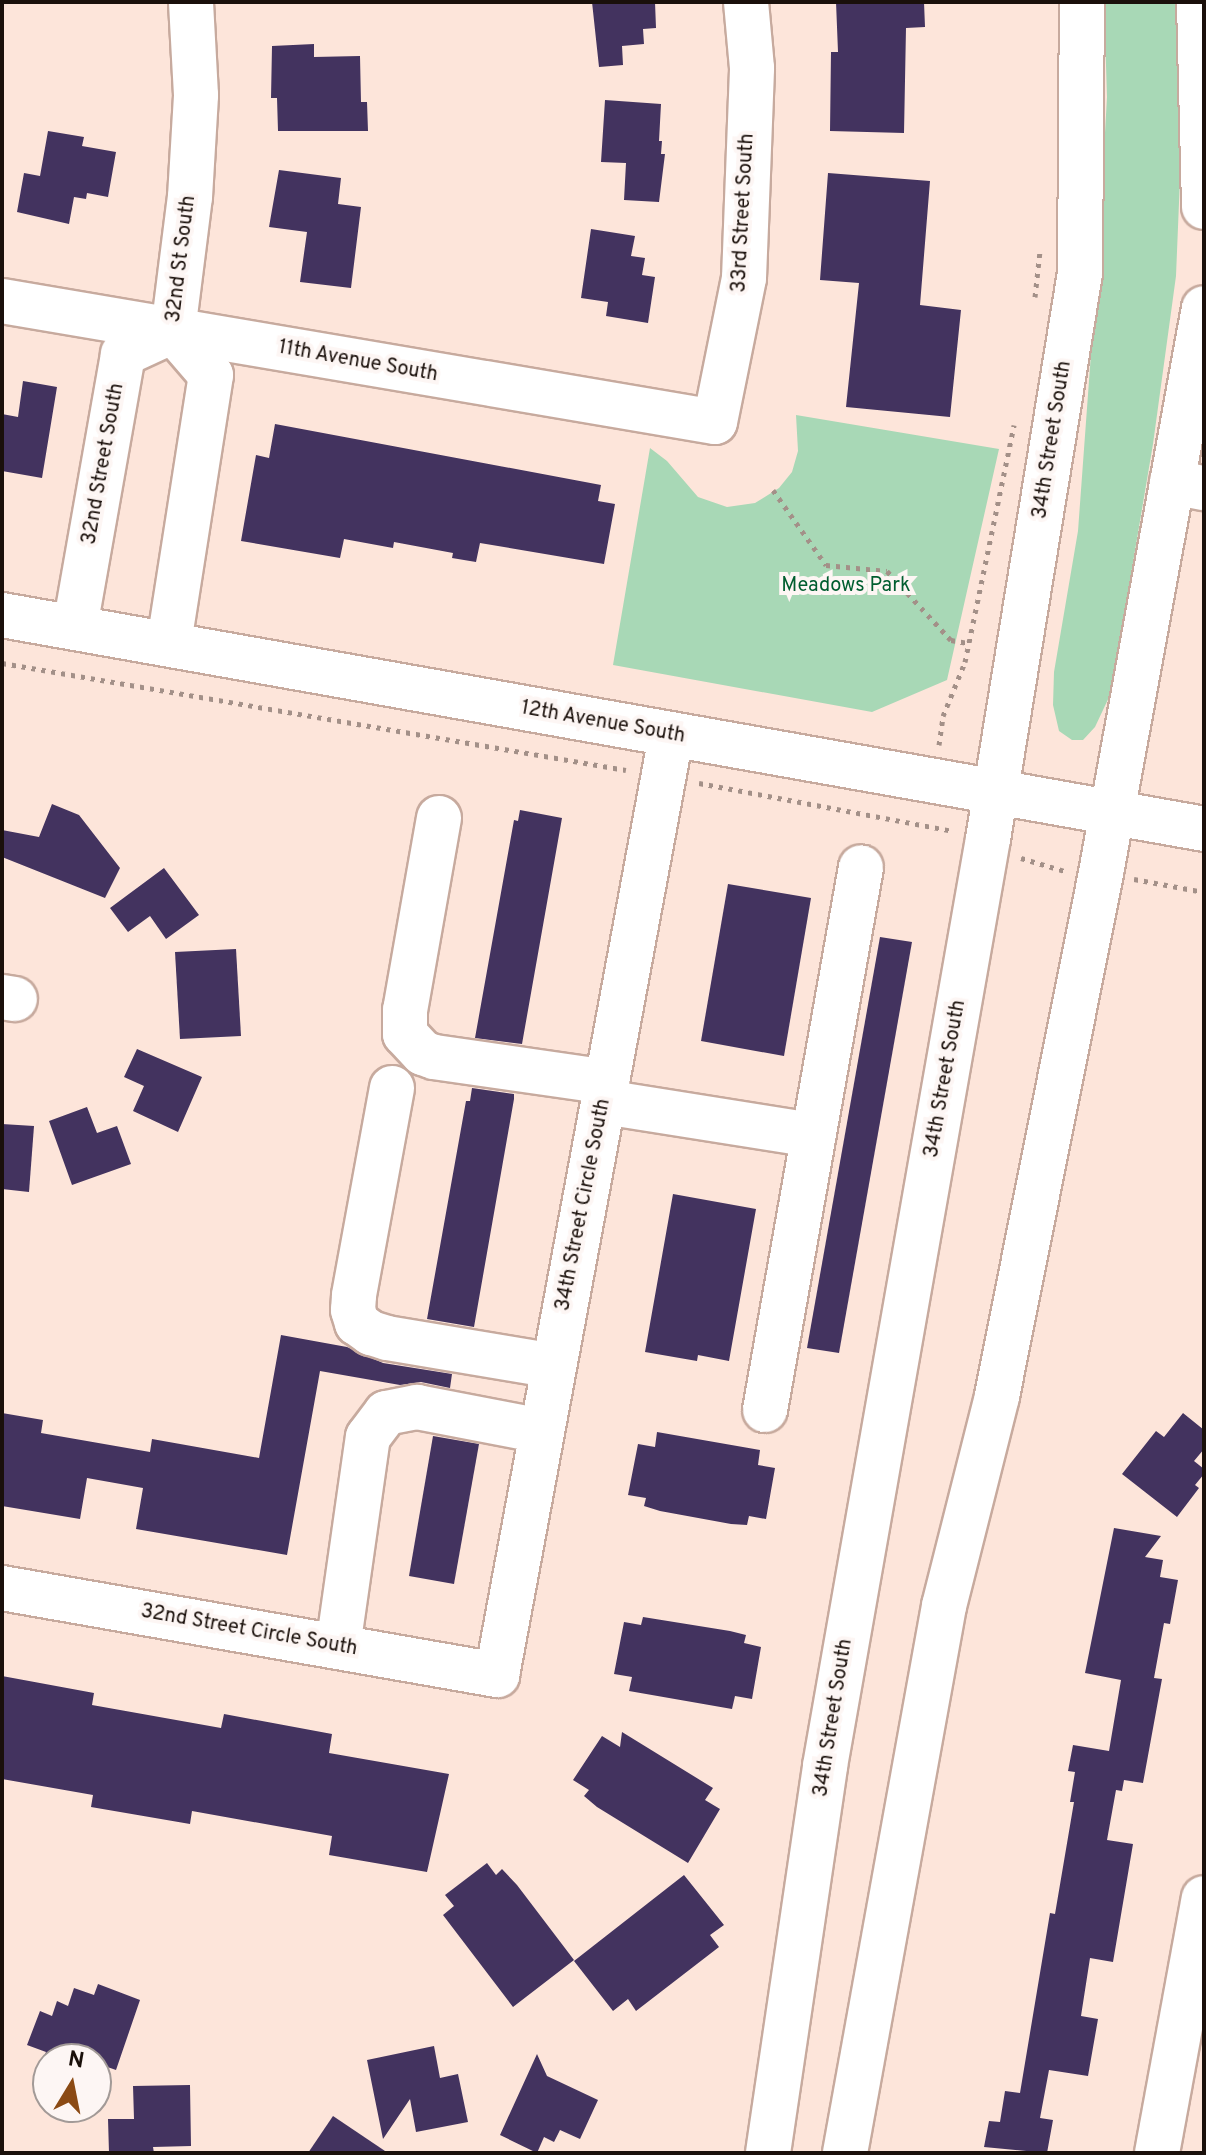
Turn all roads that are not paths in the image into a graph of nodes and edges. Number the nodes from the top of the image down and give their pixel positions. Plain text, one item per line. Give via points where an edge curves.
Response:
1 (191, 2) edge
2 (746, 2) edge
3 (1082, 2) edge
4 (1199, 2) edge
5 (1204, 207) edge
6 (2, 301) edge
7 (1204, 308) edge
8 (173, 331) junction
9 (715, 422) joint
10 (1188, 485) edge
11 (2, 615) edge
12 (75, 627) junction
13 (169, 643) junction
14 (667, 756) junction
15 (996, 793) junction
16 (1112, 814) junction
17 (439, 818) dead end
18 (1204, 829) edge
19 (861, 867) dead end
20 (392, 1088) dead end
21 (605, 1092) junction
22 (813, 1135) junction
23 (554, 1366) junction
24 (765, 1410) dead end
25 (542, 1431) junction
26 (2, 1588) edge
27 (338, 1647) junction
28 (497, 1675) joint
29 (1204, 1898) edge
30 (768, 2153) edge
31 (845, 2153) edge
32 (1157, 2153) edge

1 - 8 street, 32nd St South via 196,95
2 - 9 street, 33rd Street South via 752,68 744,278
3 - 15 street, 34th Street South via 1080,273
4 - 5 street
6 - 8 street, 11th Avenue South
7 - 10 street
8 - 9 street, 11th Avenue South
8 - 12 street, 32nd Street South via 123,354
8 - 13 street, 32nd St South via 211,375
10 - 16 street
11 - 12 street, 12th Avenue South
12 - 13 street, 12th Avenue South
13 - 14 street, 12th Avenue South
14 - 15 street, 12th Avenue South via 934,782
14 - 21 street, 34th Street Circle South
15 - 16 street, 12th Avenue South
15 - 30 street, 34th Street South via 825,1766
16 - 18 street, 12th Avenue South
16 - 31 street via 997,1396 944,1606
17 - 21 street via 405,1034 434,1057
19 - 22 street
20 - 23 street via 354,1296 357,1323 387,1338
21 - 22 street
21 - 23 street, 34th Street Circle South
22 - 24 street
23 - 25 street, 34th Street Circle South
25 - 27 street via 417,1407 386,1413 368,1437
25 - 28 street, 34th Street Circle South
26 - 27 street, 32nd Street Circle South
27 - 28 street, 32nd Street Circle South
29 - 32 street

